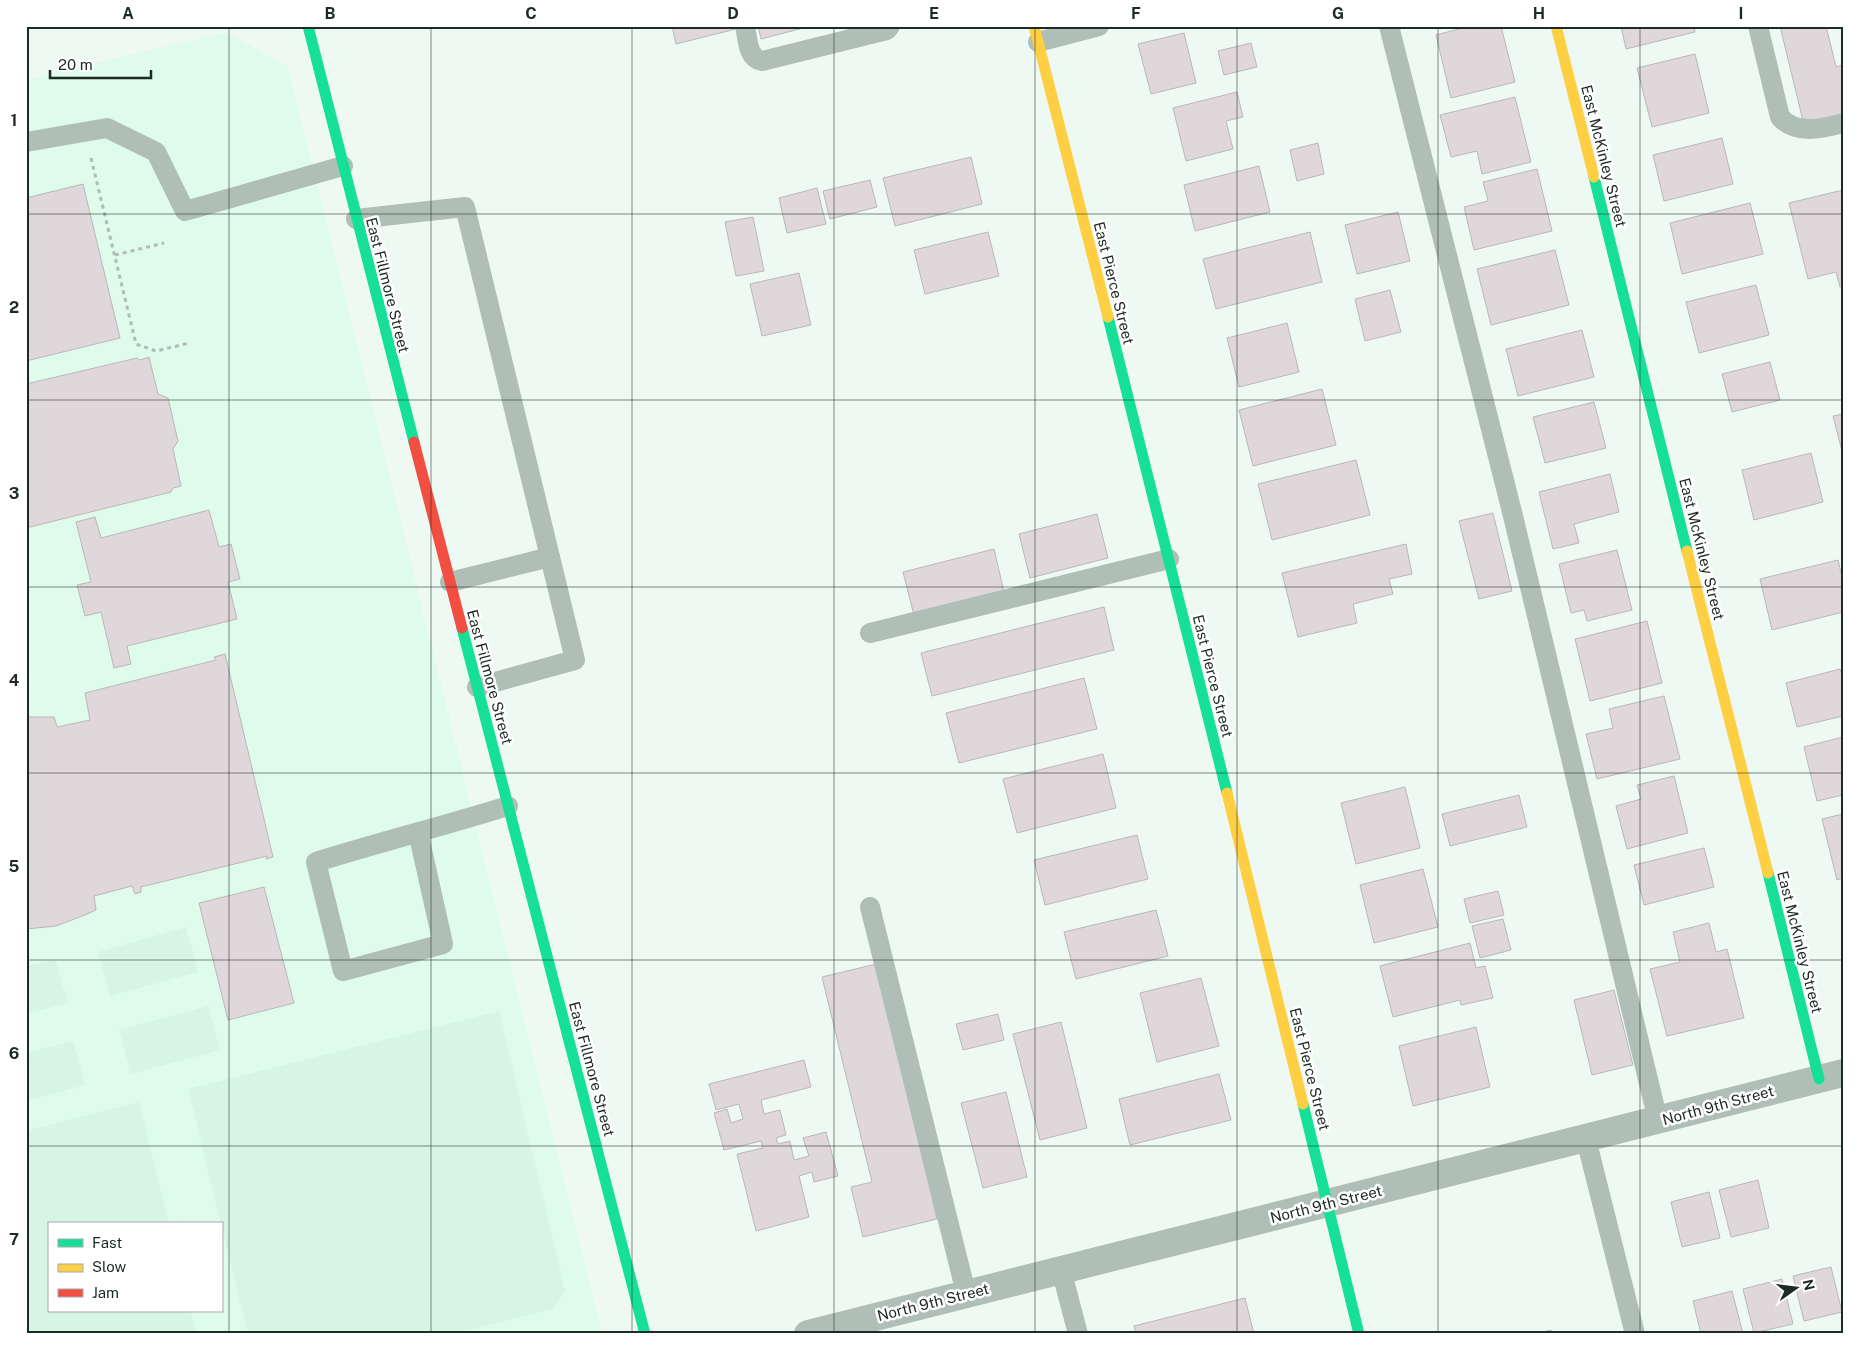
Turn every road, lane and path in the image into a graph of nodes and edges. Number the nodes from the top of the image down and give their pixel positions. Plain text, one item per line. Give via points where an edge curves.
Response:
1 (308, 26) edge
2 (745, 26) edge
3 (890, 26) edge
4 (1099, 26) edge
5 (1389, 26) edge
6 (1556, 26) edge
7 (1758, 26) edge
8 (1036, 34) edge
9 (1843, 124) edge
10 (26, 142) edge
11 (90, 152) dead end
12 (343, 166) junction
13 (356, 219) junction
14 (164, 243) dead end
15 (115, 255) junction
16 (189, 343) dead end
17 (550, 557) junction
18 (1169, 559) junction
19 (450, 582) junction
20 (870, 633) dead end
21 (477, 686) junction
22 (508, 806) junction
23 (418, 832) junction
24 (870, 906) dead end
25 (1831, 1076) edge
26 (1658, 1121) junction
27 (1586, 1139) junction
28 (1327, 1204) junction
29 (1061, 1269) junction
30 (966, 1294) junction
31 (645, 1334) edge
32 (808, 1334) edge
33 (1078, 1334) edge
34 (1359, 1334) edge
35 (1635, 1334) edge

1 - 12 street, East Fillmore Street
2 - 3 lane via 751,55 762,61 887,30
4 - 8 lane
5 - 26 lane via 1513,516
6 - 25 street, East McKinley Street
7 - 9 lane via 1780,117 1787,126 1826,128
8 - 18 street, East Pierce Street
10 - 12 lane via 107,128 156,152 185,210
11 - 15 path
12 - 13 street, East Fillmore Street
13 - 17 lane via 465,207
13 - 19 street, East Fillmore Street
14 - 15 path
15 - 16 path via 136,344 156,351
17 - 19 lane
17 - 21 lane via 575,660
18 - 20 lane
18 - 28 street, East Pierce Street
19 - 21 street, East Fillmore Street
21 - 22 street, East Fillmore Street
22 - 23 lane
22 - 31 street, East Fillmore Street
23 - 23 lane via 443,944 343,971 316,862
24 - 30 lane
25 - 26 street, North 9th Street
26 - 27 street, North 9th Street
27 - 28 street, North 9th Street
27 - 35 lane
28 - 29 street, North 9th Street
28 - 34 street, East Pierce Street
29 - 30 street, North 9th Street
29 - 33 lane
30 - 32 street, North 9th Street

